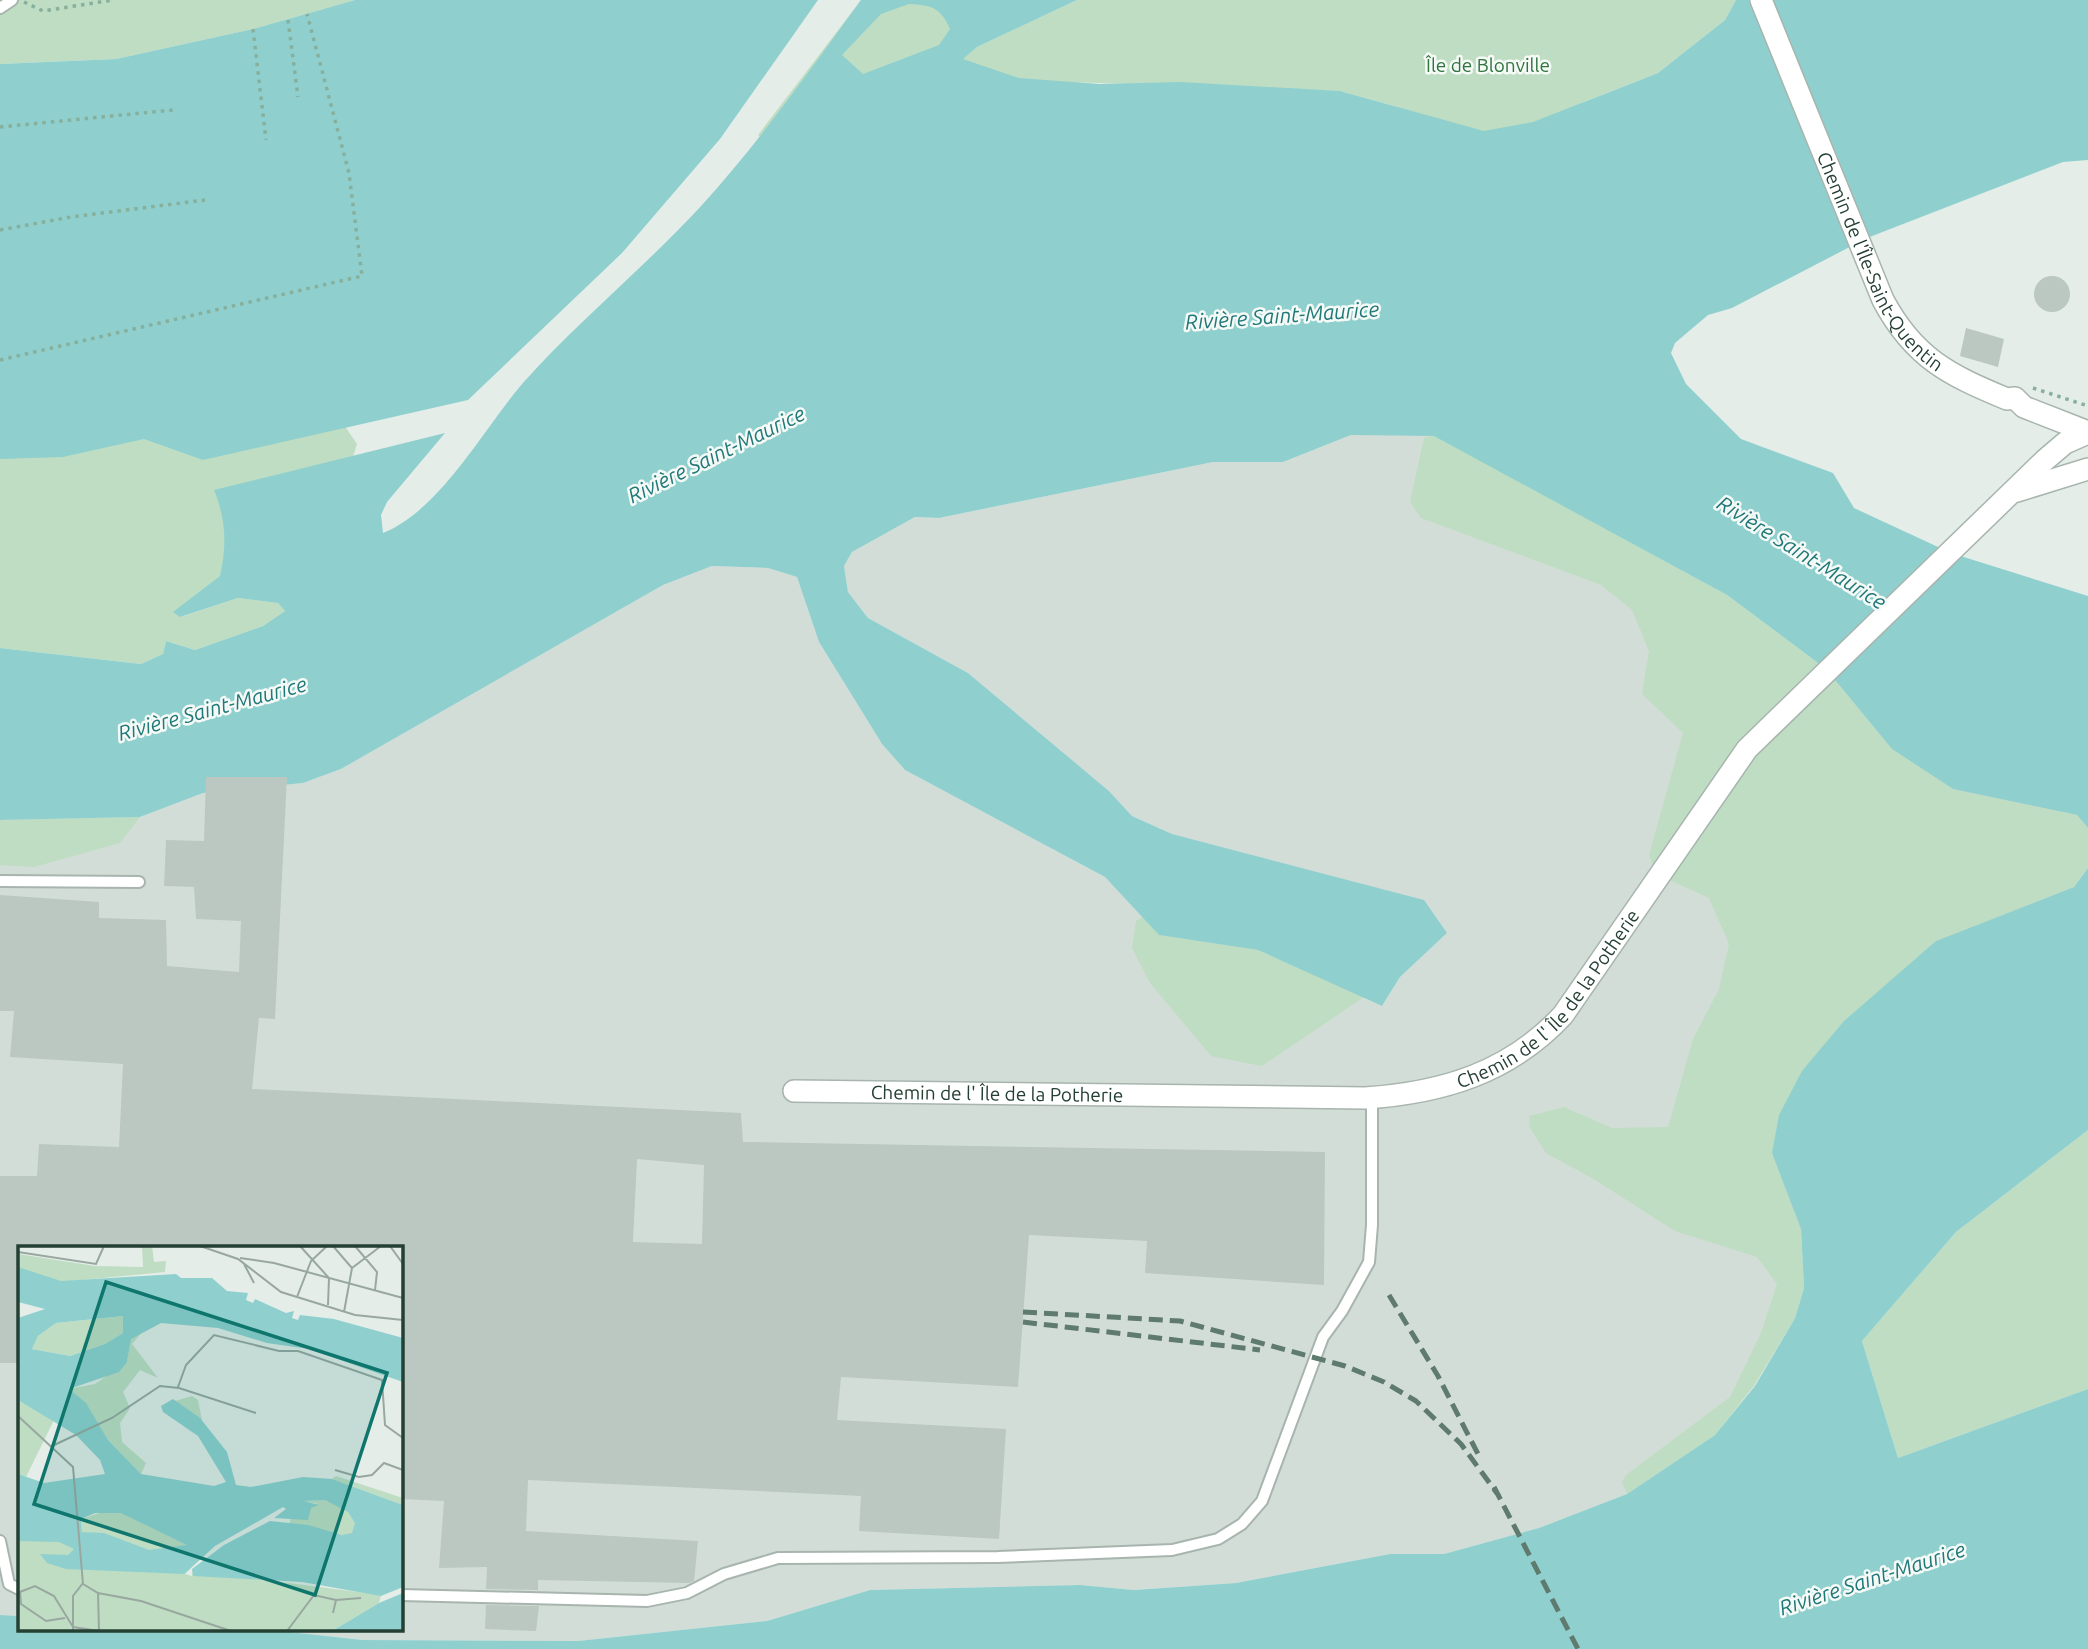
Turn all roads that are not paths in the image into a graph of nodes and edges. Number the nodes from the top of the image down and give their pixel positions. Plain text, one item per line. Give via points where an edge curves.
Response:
1 (12, 0) edge
2 (1761, 0) edge
3 (0, 8) edge
4 (2088, 433) edge
5 (2088, 469) edge
6 (2012, 495) junction
7 (0, 881) edge
8 (139, 882) dead end
9 (794, 1091) dead end
10 (1372, 1097) junction
11 (0, 1541) edge
12 (10, 1586) edge
13 (402, 1595) edge

1 - 3 lane
2 - 4 street, Chemin de l'Île-Saint-Quentin via 1893,319 1917,349 1959,379 2007,399 2015,398 2024,407
4 - 6 street, Chemin de l' Île de la Potherie via 2066,443
5 - 6 street
6 - 10 street, Chemin de l' Île de la Potherie via 1732,766 1576,997 1544,1035 1472,1079
7 - 8 lane
9 - 10 street, Chemin de l' Île de la Potherie
10 - 13 lane via 1368,1262 1323,1337 1262,1501 1242,1524 1218,1539 1172,1550 778,1558 724,1574 687,1593 647,1601
11 - 12 lane

